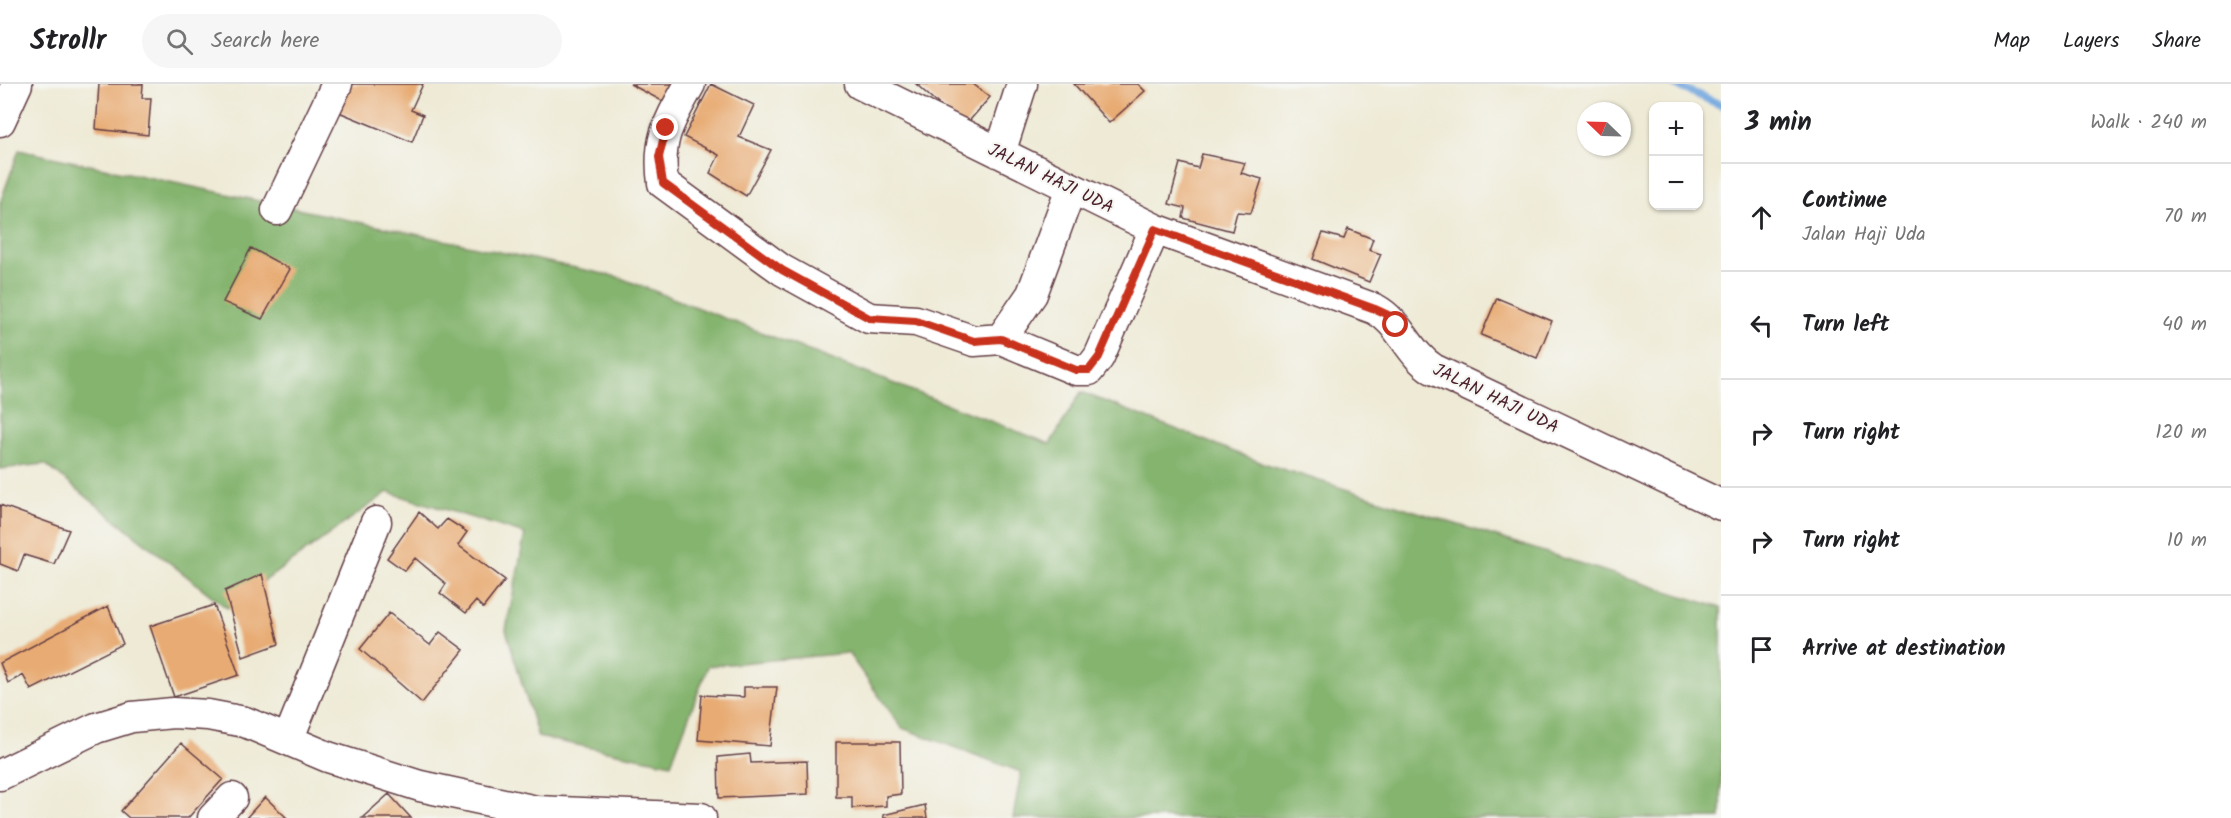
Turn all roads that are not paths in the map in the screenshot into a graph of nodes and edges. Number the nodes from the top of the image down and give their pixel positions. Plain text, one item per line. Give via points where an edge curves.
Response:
1 (16, 84) edge
2 (337, 84) edge
3 (690, 84) edge
4 (860, 84) edge
5 (1022, 84) edge
6 (0, 121) edge
7 (1000, 153) junction
8 (1071, 188) junction
9 (277, 210) dead end
10 (1155, 229) junction
11 (1001, 339) junction
12 (1721, 505) edge
13 (376, 522) dead end
14 (288, 740) junction
15 (0, 775) edge
16 (683, 818) edge

1 - 6 street
2 - 9 street
3 - 11 street via 666,128 659,157 663,183 782,270 869,318 916,321 974,341
4 - 7 street, JALAN HAJI UDA
5 - 7 street
7 - 8 street, JALAN HAJI UDA
8 - 10 street, JALAN HAJI UDA
8 - 11 street via 1032,294
10 - 11 street via 1099,357 1089,370 1076,370
10 - 12 street, JALAN HAJI UDA via 1388,315 1414,353 1433,369
13 - 14 street
14 - 15 street via 245,722 208,715 132,717 96,728
14 - 16 street via 328,758 420,786 536,811

